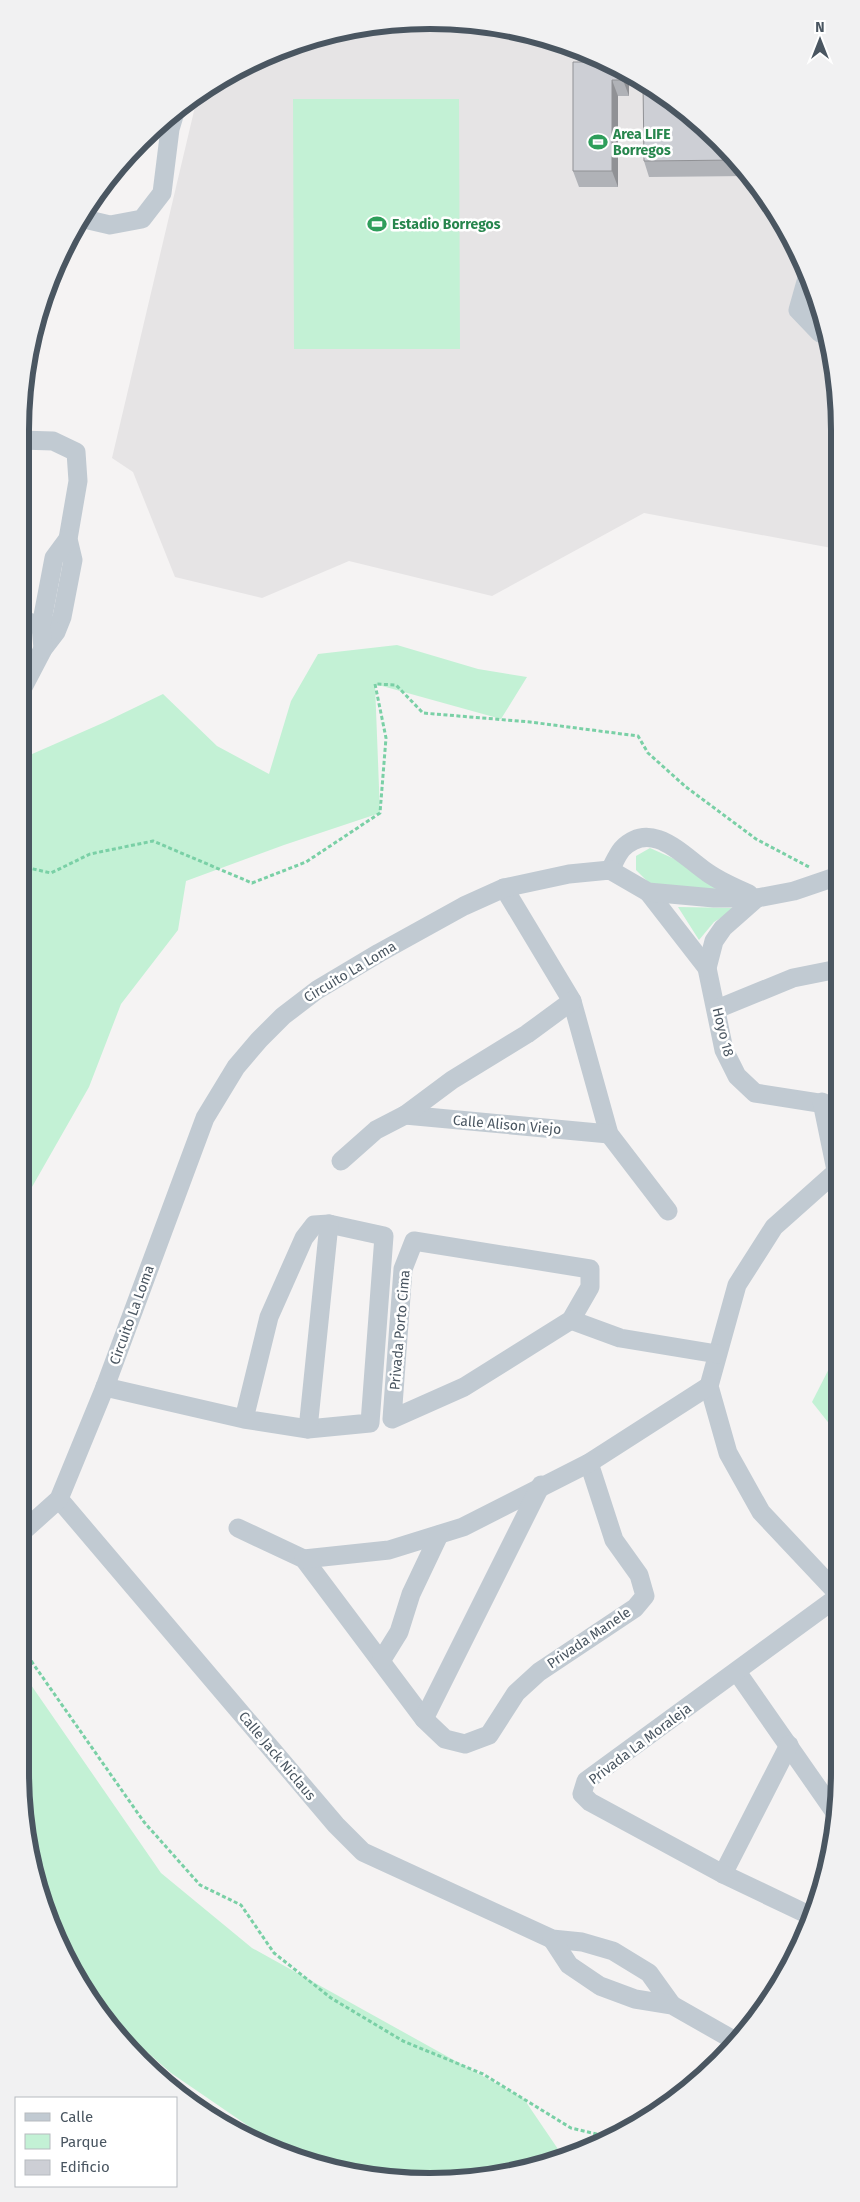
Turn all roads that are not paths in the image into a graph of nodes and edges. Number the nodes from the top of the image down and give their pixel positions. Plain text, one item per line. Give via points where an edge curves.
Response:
1 (172, 123) edge
2 (88, 220) edge
3 (805, 286) edge
4 (819, 332) edge
5 (29, 440) edge
6 (29, 622) edge
7 (49, 629) junction
8 (29, 676) edge
9 (610, 870) junction
10 (831, 879) edge
11 (504, 888) junction
12 (648, 892) junction
13 (757, 898) junction
14 (707, 968) junction
15 (831, 970) edge
16 (572, 1001) junction
17 (717, 1009) junction
18 (830, 1104) edge
19 (405, 1115) junction
20 (609, 1134) junction
21 (341, 1161) dead end
22 (831, 1175) edge
23 (668, 1211) dead end
24 (329, 1224) junction
25 (571, 1320) junction
26 (717, 1354) junction
27 (709, 1386) junction
28 (106, 1387) junction
29 (244, 1419) junction
30 (308, 1429) junction
31 (589, 1463) junction
32 (542, 1486) junction
33 (59, 1499) junction
34 (29, 1526) edge
35 (238, 1528) dead end
36 (439, 1534) junction
37 (304, 1559) junction
38 (831, 1587) edge
39 (831, 1602) edge
40 (381, 1661) junction
41 (737, 1672) junction
42 (424, 1719) junction
43 (789, 1746) junction
44 (830, 1804) edge
45 (723, 1874) junction
46 (806, 1913) edge
47 (552, 1939) junction
48 (672, 2006) junction
49 (731, 2038) edge

1 - 2 street via 162,193 142,220 110,226
3 - 4 street via 798,310
5 - 7 street via 53,441 76,452 78,481 68,539 54,558
6 - 7 street
7 - 8 street
9 - 11 street, Circuito La Loma via 569,874
9 - 12 street
9 - 13 street via 621,850 632,842 644,838 662,840 707,872
10 - 13 street
11 - 16 street
11 - 28 street, Circuito La Loma via 464,906 317,990 283,1016 236,1067 204,1118
12 - 13 street
12 - 14 street, Hoyo 18
13 - 14 street, Hoyo 18 via 732,918 714,940
14 - 17 street, Hoyo 18
15 - 17 street via 793,978
16 - 19 street
16 - 20 street
17 - 18 street, Hoyo 18 via 724,1050 737,1076 755,1093
19 - 20 street, Calle Alison Viejo
19 - 21 street via 376,1130
20 - 23 street
22 - 26 street via 774,1227 737,1285
24 - 29 street via 314,1226 304,1238 269,1317
24 - 30 street
24 - 30 street, Privada Porto Cima via 384,1236 370,1423
25 - 25 street, Privada Porto Cima via 464,1387 392,1419 403,1269 414,1241 590,1269 590,1287
25 - 26 street via 620,1338
26 - 27 street
27 - 31 street
27 - 38 street via 728,1453 761,1512
28 - 29 street, Privada Porto Cima
28 - 33 street, Circuito La Loma
29 - 30 street, Privada Porto Cima
31 - 32 street
31 - 42 street, Privada Manele via 614,1540 639,1575 645,1596 635,1608 539,1672 516,1693 489,1734 465,1744 445,1739
32 - 36 street via 463,1527
32 - 42 street
33 - 34 street, Circuito La Loma
33 - 47 street, Calle Jack Niclaus via 363,1852
35 - 37 street, Privada Manele
36 - 37 street via 389,1550
36 - 40 street via 411,1594 398,1632
37 - 40 street, Privada Manele
39 - 41 street, Privada La Moraleja
40 - 42 street, Privada Manele
41 - 43 street
41 - 45 street, Privada La Moraleja via 586,1780 582,1794 590,1802
43 - 44 street
43 - 45 street
45 - 46 street, Privada La Moraleja
47 - 48 street, Calle Jack Niclaus via 569,1965 600,1986 635,2000
47 - 48 street, Calle Jack Niclaus via 582,1942 613,1951 650,1973
48 - 49 street, Calle Jack Niclaus

